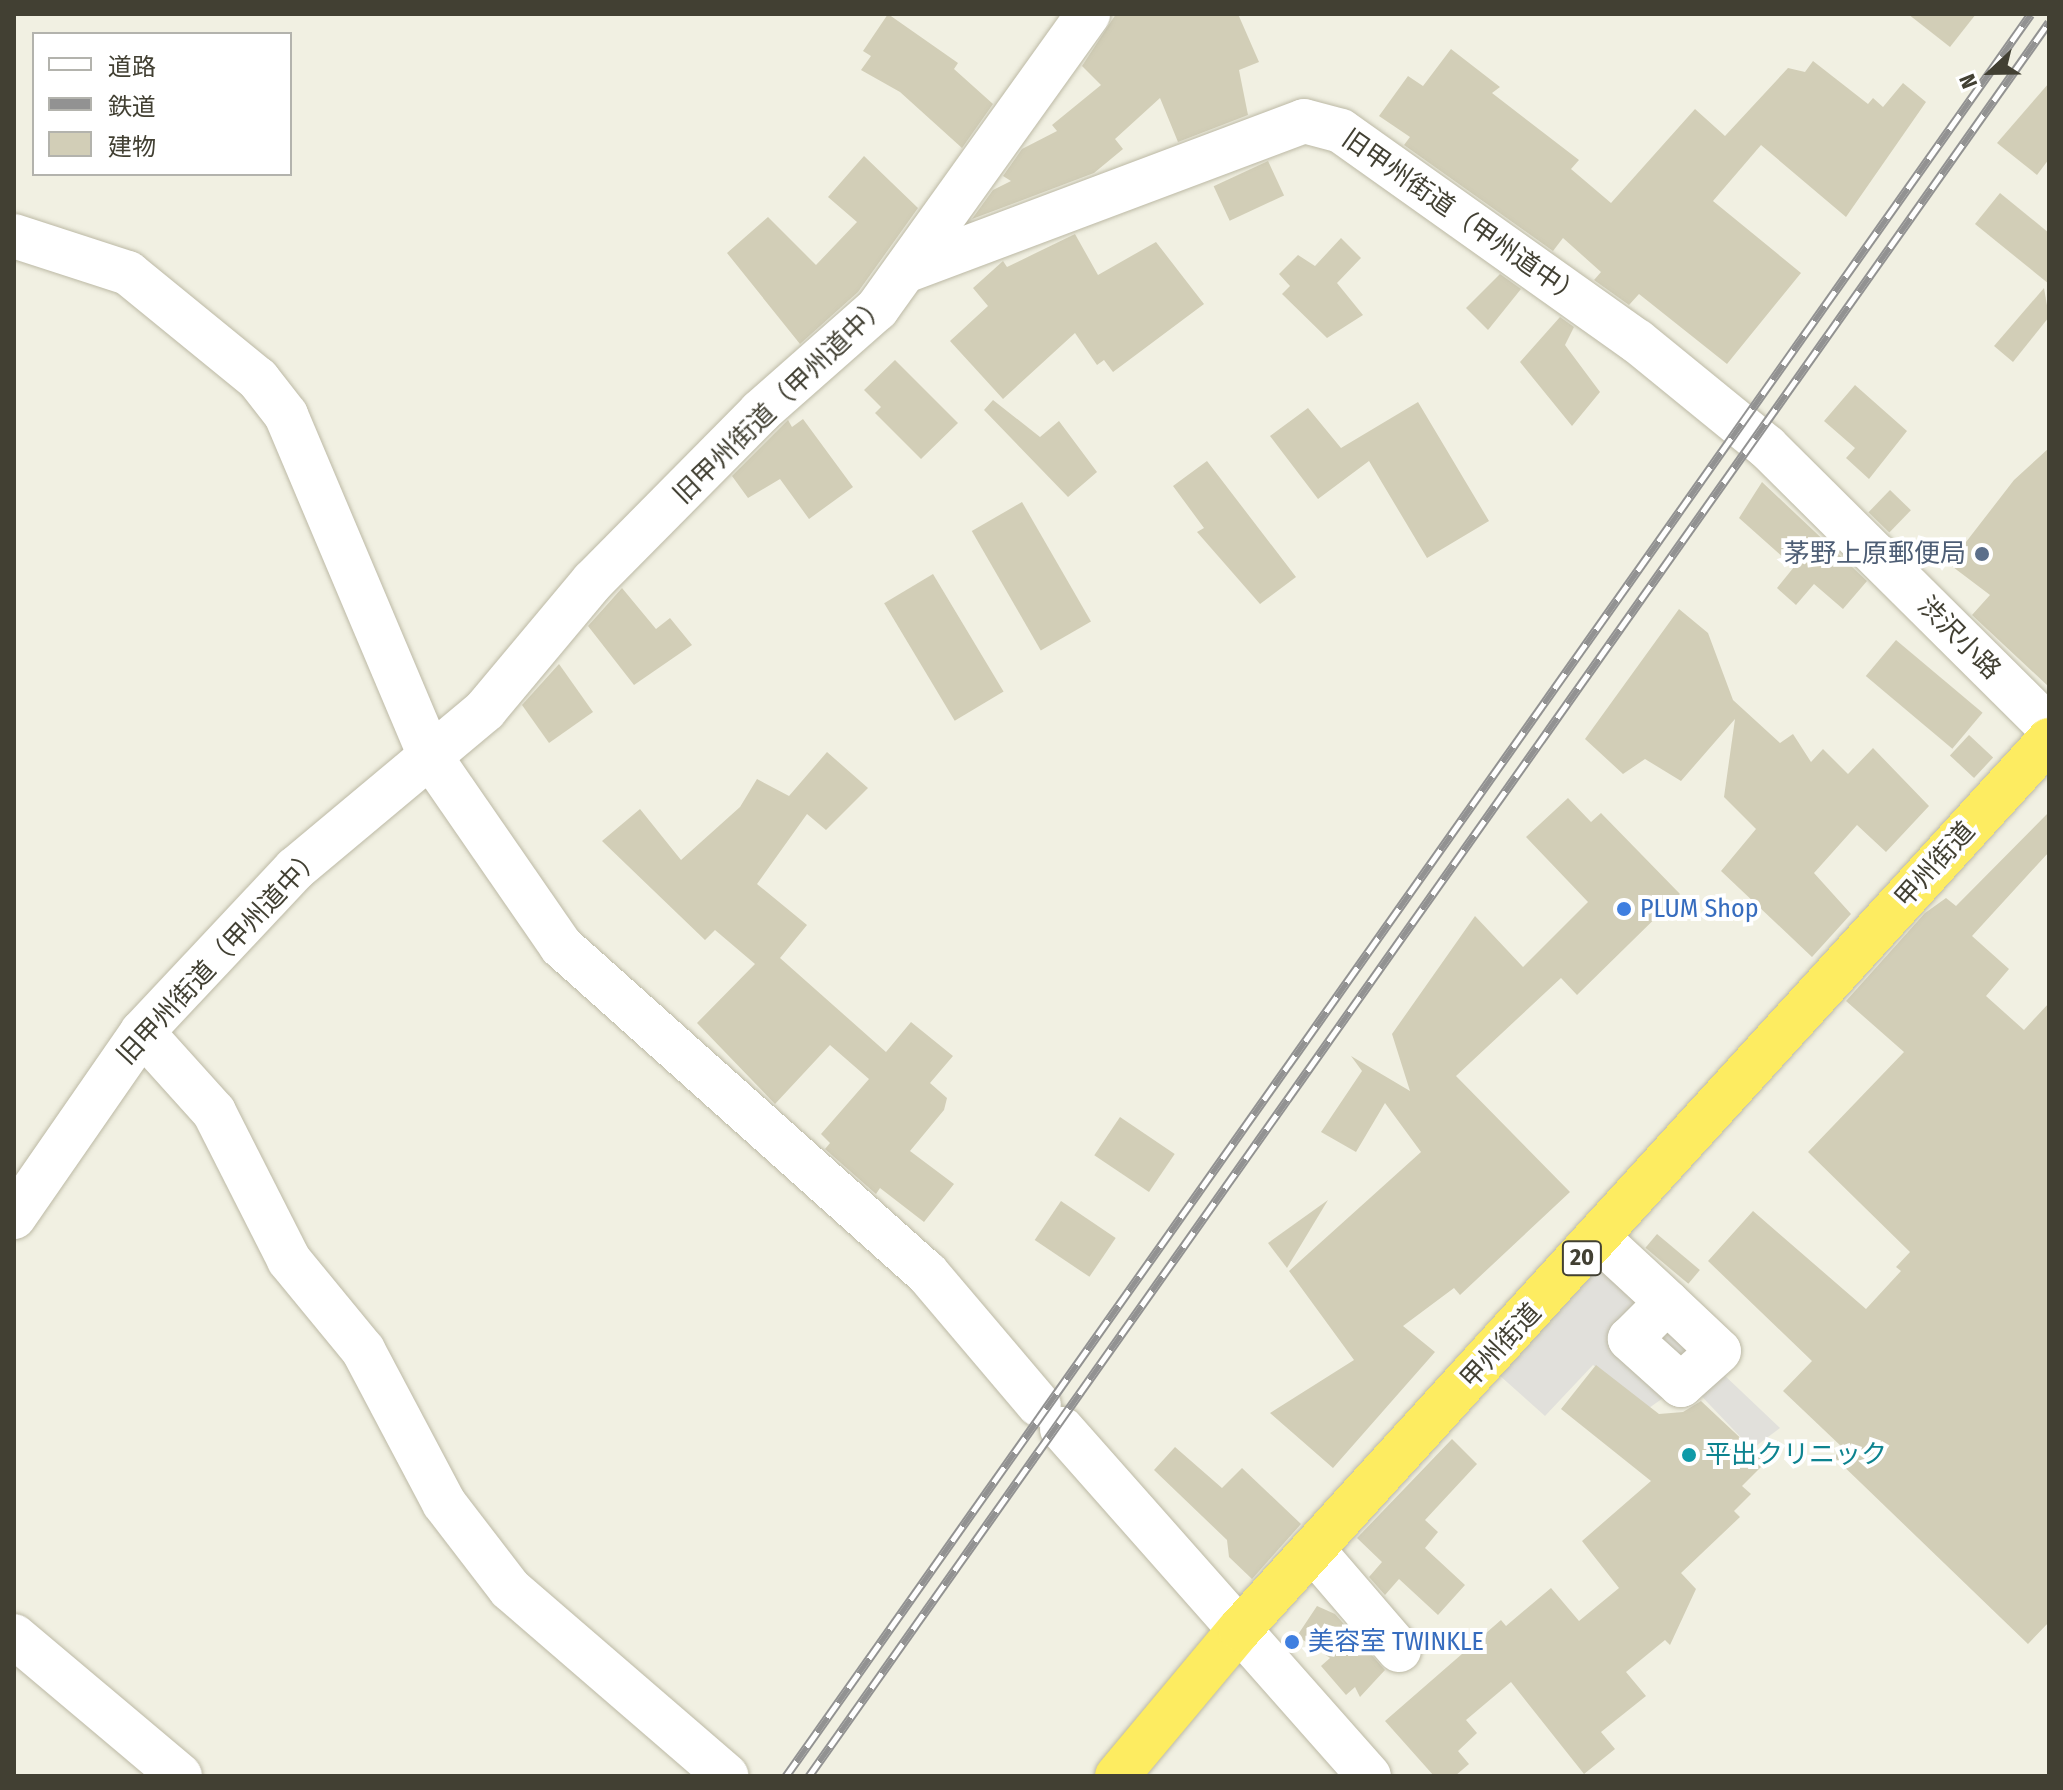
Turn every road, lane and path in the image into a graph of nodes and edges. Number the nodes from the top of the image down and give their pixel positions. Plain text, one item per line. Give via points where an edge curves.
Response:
1 (1088, 14) edge
2 (14, 236) edge
3 (908, 270) junction
4 (1767, 447) joint
5 (2049, 727) edge
6 (2049, 740) edge
7 (430, 756) junction
8 (142, 1032) junction
9 (14, 1217) edge
10 (1599, 1239) junction
11 (1667, 1302) dead end
12 (1313, 1550) junction
13 (1240, 1629) junction
14 (14, 1636) edge
15 (1399, 1650) dead end
16 (180, 1776) edge
17 (727, 1776) edge
18 (1117, 1776) edge
19 (1369, 1776) edge

1 - 3 street
2 - 7 street via 128,273 258,379 286,415
3 - 4 street, 旧甲州街道（甲州道中） via 1304,121 1341,131 1637,341
3 - 7 street, 旧甲州街道（甲州道中） via 877,309 760,412 593,581 485,710
4 - 5 street, 渋沢小路
6 - 10 highway, 甲州街道 / 20
7 - 8 street, 旧甲州街道（甲州道中） via 295,869
7 - 13 street via 561,946 927,1273
8 - 9 street, 旧甲州街道（甲州道中）
8 - 17 street via 214,1112 289,1260 363,1350 444,1503 510,1589
10 - 11 street
10 - 12 highway, 甲州街道 / 20
12 - 13 highway, 甲州街道 / 20
12 - 15 street
13 - 18 highway, 甲州街道 / 20
13 - 19 street
14 - 16 street

